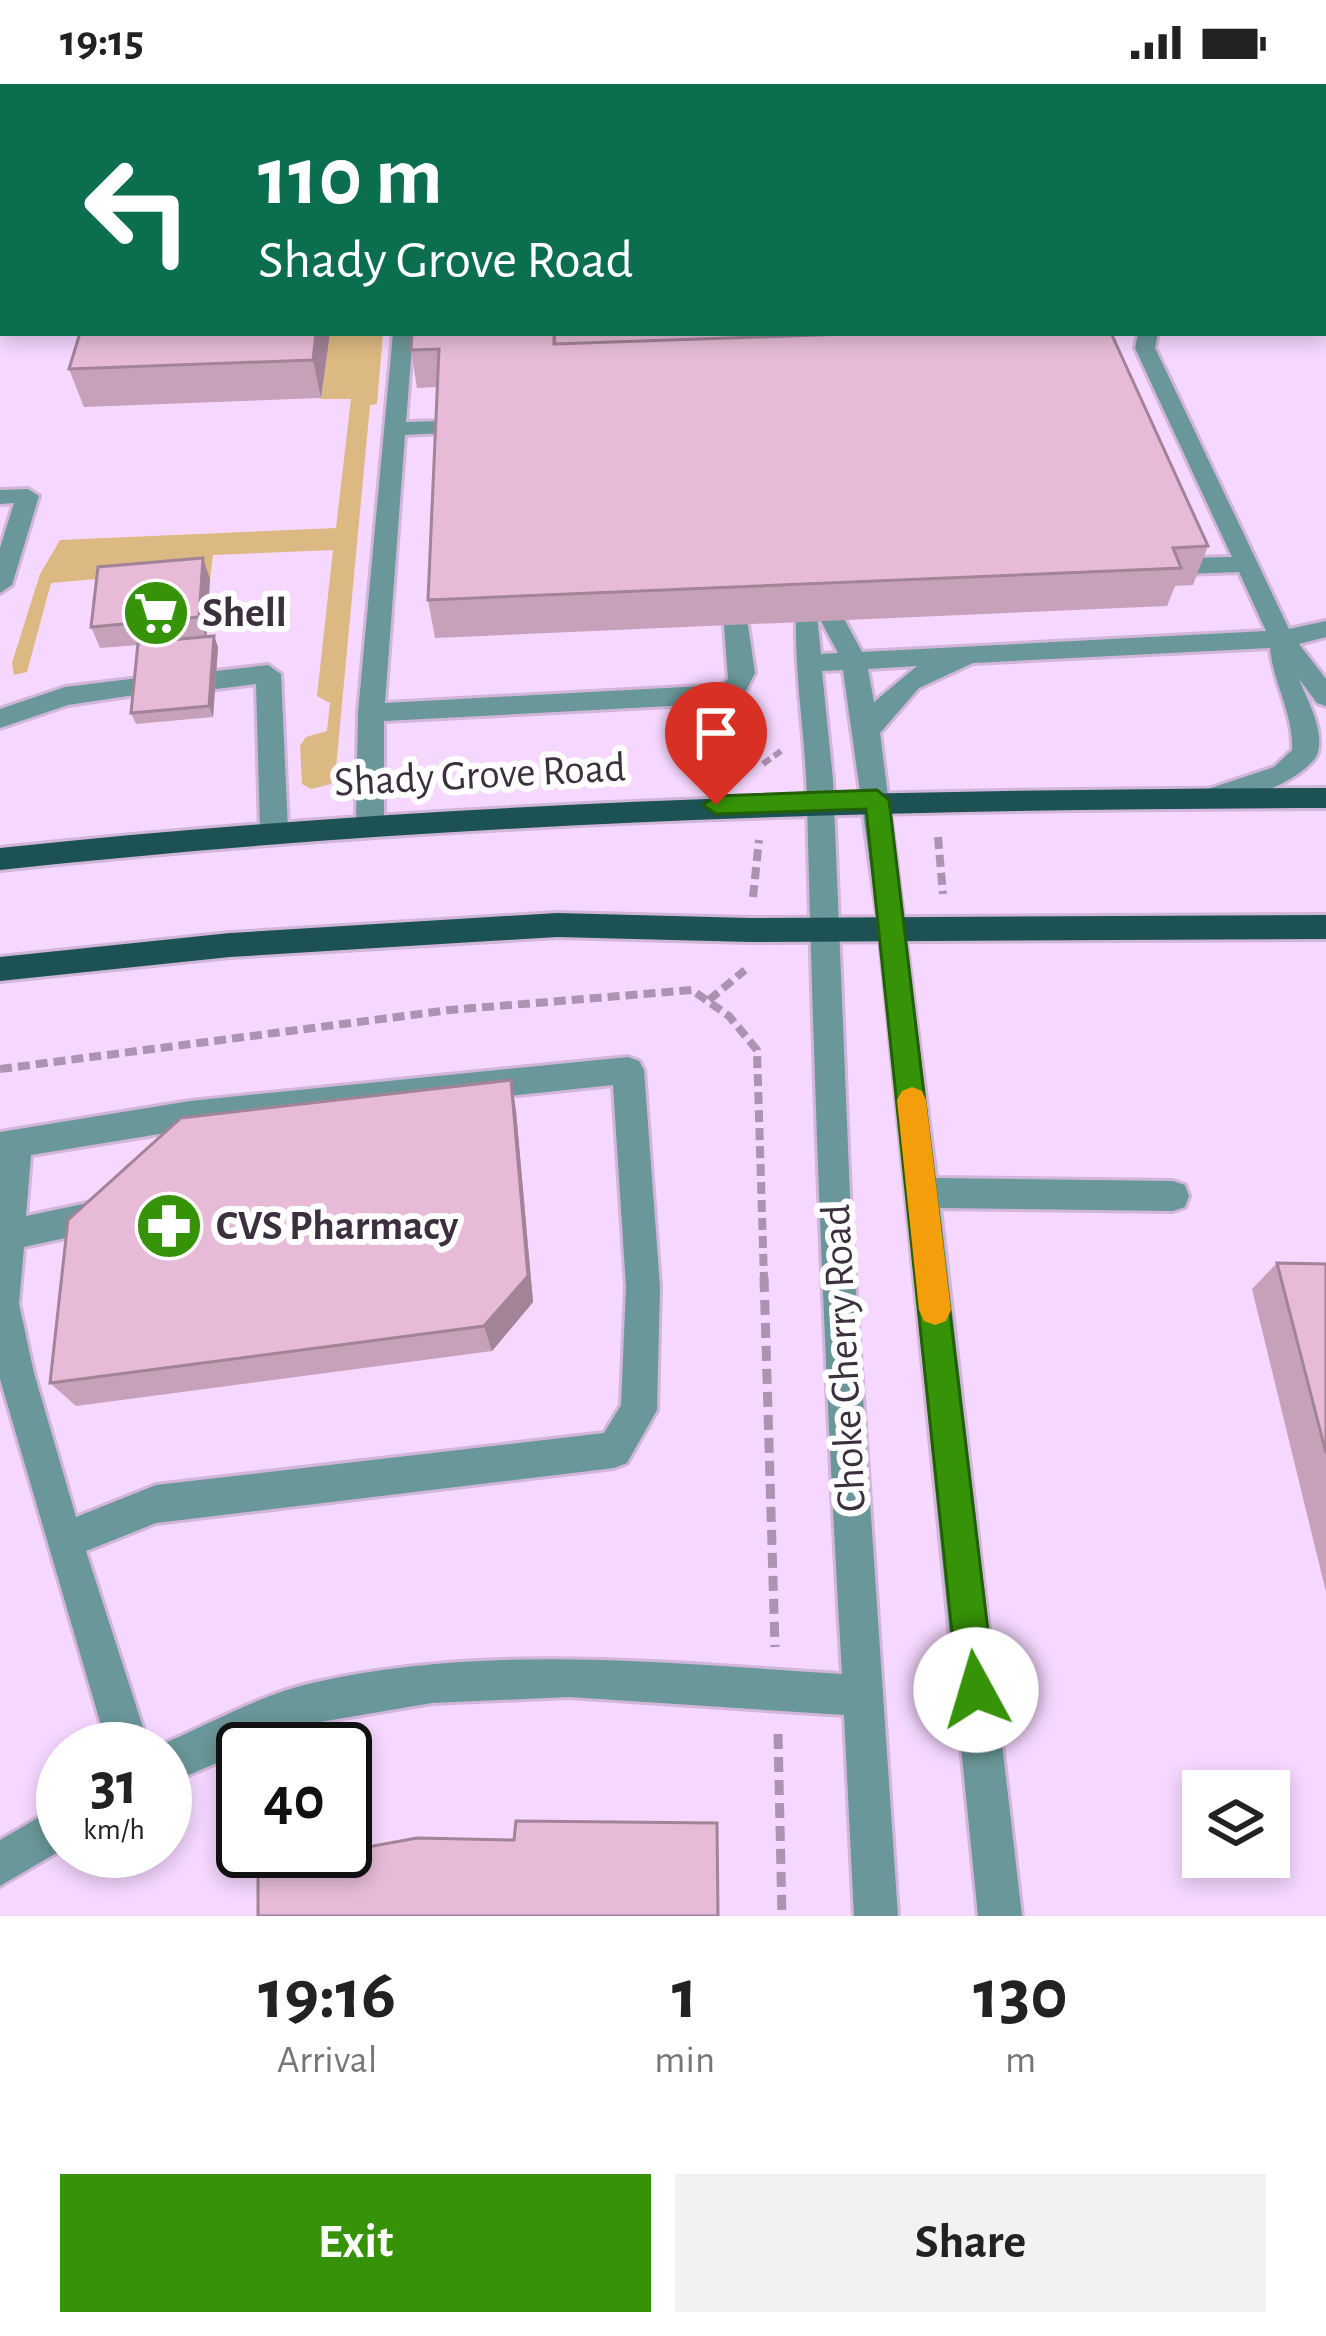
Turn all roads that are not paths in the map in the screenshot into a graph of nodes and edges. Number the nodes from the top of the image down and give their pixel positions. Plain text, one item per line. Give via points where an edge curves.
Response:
1 (403, 336) edge
2 (1147, 336) edge
3 (443, 427) edge
4 (395, 429) junction
5 (0, 497) edge
6 (1246, 564) junction
7 (1184, 566) edge
8 (0, 585) edge
9 (736, 625) edge
10 (1326, 629) edge
11 (1282, 639) junction
12 (971, 655) junction
13 (854, 660) junction
14 (807, 662) junction
15 (216, 680) edge
16 (140, 687) edge
17 (1326, 697) edge
18 (371, 713) junction
19 (0, 719) edge
20 (867, 732) junction
21 (1212, 798) junction
22 (1326, 798) edge
23 (820, 800) junction
24 (877, 800) junction
25 (370, 822) junction
26 (274, 830) junction
27 (0, 860) edge
28 (1326, 927) edge
29 (892, 928) junction
30 (820, 929) junction
31 (0, 969) edge
32 (226, 1111) junction
33 (191, 1142) edge
34 (8, 1144) edge
35 (922, 1193) junction
36 (1173, 1196) dead end
37 (122, 1205) edge
38 (8, 1235) junction
39 (64, 1541) junction
40 (864, 1696) junction
41 (121, 1722) edge
42 (192, 1752) edge
43 (36, 1842) edge
44 (0, 1865) edge
45 (876, 1916) edge
46 (1000, 1916) edge

1 - 4 street
2 - 6 street via 1160,400
3 - 4 street
4 - 18 street
5 - 8 street via 28,496
6 - 7 street
6 - 11 street
9 - 18 street via 744,676 727,694
10 - 11 street
11 - 12 street
11 - 17 street
11 - 21 street via 1305,753 1282,773
12 - 13 street
12 - 20 street via 911,677
13 - 14 street
13 - 14 street, Choke Cherry Road via 821,622
13 - 20 street, Choke Cherry Road
14 - 23 street, Choke Cherry Road
15 - 26 street via 268,674
16 - 19 street via 79,693
18 - 25 street
20 - 24 street, Choke Cherry Road
21 - 22 main road, Shady Grove Road
21 - 24 main road, Shady Grove Road
23 - 24 main road, Shady Grove Road
23 - 25 main road, Shady Grove Road
23 - 30 street, Choke Cherry Road
24 - 29 street, Choke Cherry Road
25 - 26 main road, Shady Grove Road
26 - 27 main road, Shady Grove Road
28 - 29 main road
29 - 30 main road
29 - 35 street, Choke Cherry Road
30 - 31 main road via 557,925
30 - 40 street, Choke Cherry Road
32 - 33 street
32 - 34 street
32 - 39 street via 628,1070 643,1287 639,1410 614,1450 156,1504
34 - 38 street
35 - 36 street
35 - 46 street, Choke Cherry Road
37 - 38 street via 92,1220
38 - 39 street via 2,1304
39 - 41 street
40 - 42 street via 569,1677 432,1683 308,1703
40 - 45 street, Choke Cherry Road
43 - 44 street

